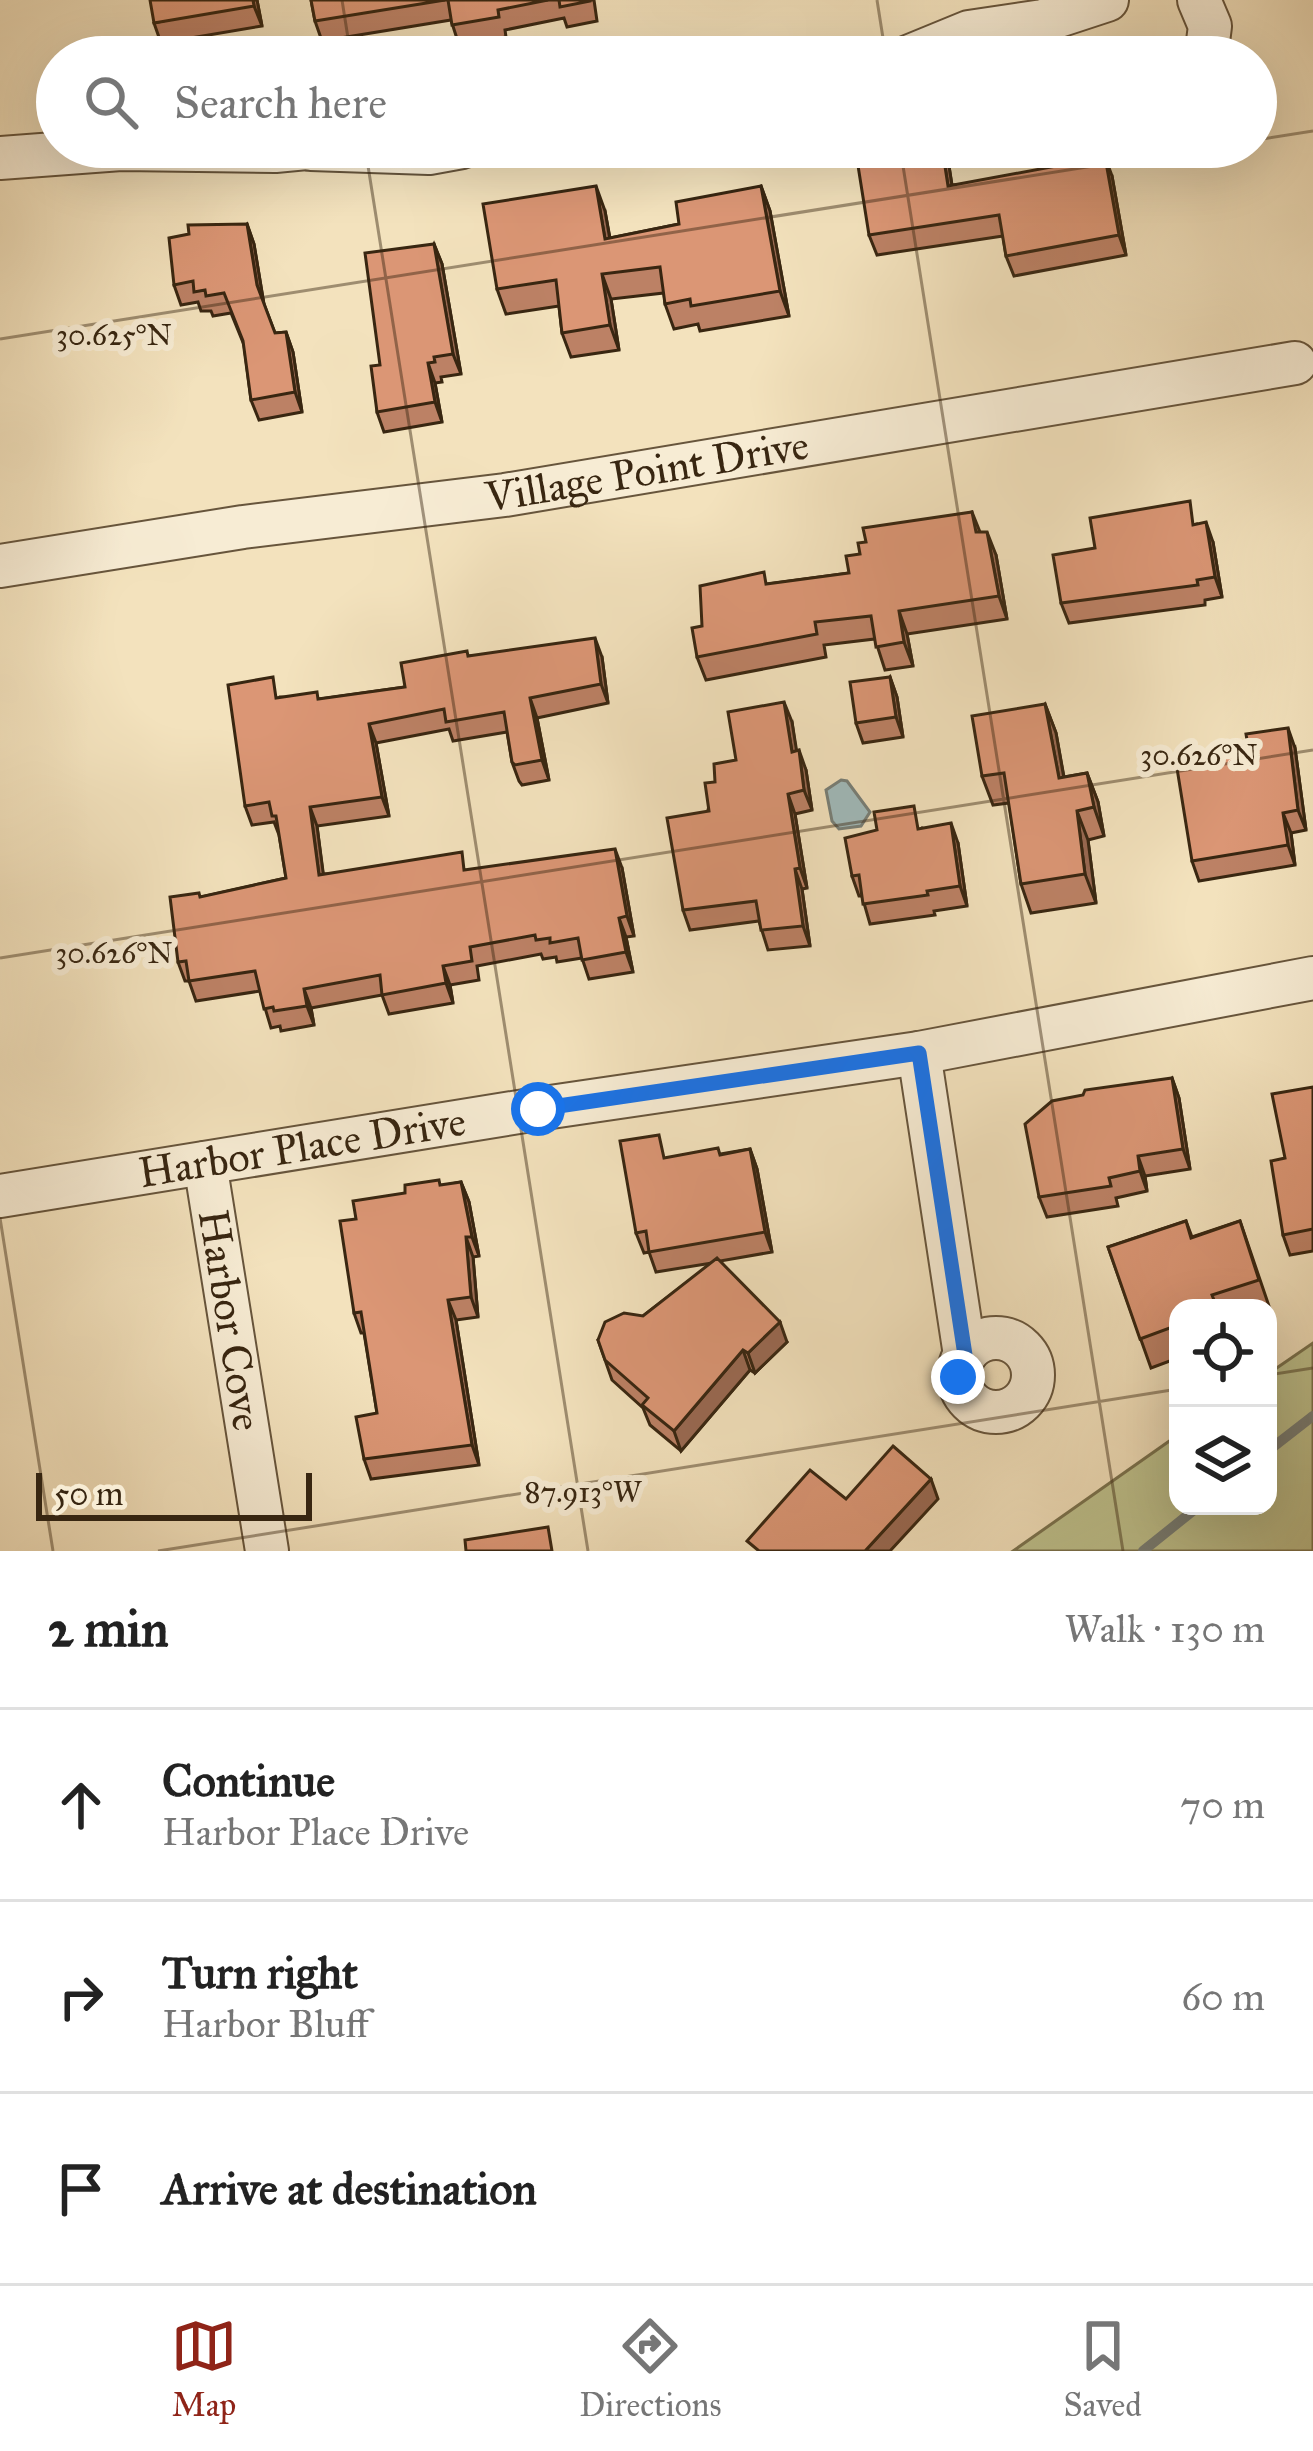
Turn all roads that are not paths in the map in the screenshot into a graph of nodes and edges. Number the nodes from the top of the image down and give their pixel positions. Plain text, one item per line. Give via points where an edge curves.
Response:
1 (1107, 0) edge
2 (1199, 0) edge
3 (959, 36) edge
4 (1209, 36) edge
5 (36, 155) edge
6 (0, 158) edge
7 (1295, 363) dead end
8 (0, 566) edge
9 (1313, 978) edge
10 (919, 1053) junction
11 (205, 1162) junction
12 (0, 1196) edge
13 (965, 1355) dead end
14 (267, 1551) edge

1 - 3 street
2 - 4 street
5 - 6 street
7 - 8 street, Village Point Drive via 505,495
9 - 10 street, Harbor Place Drive
10 - 11 street, Harbor Place Drive
10 - 13 street
11 - 12 street, Harbor Place Drive
11 - 14 street, Harbor Cove

